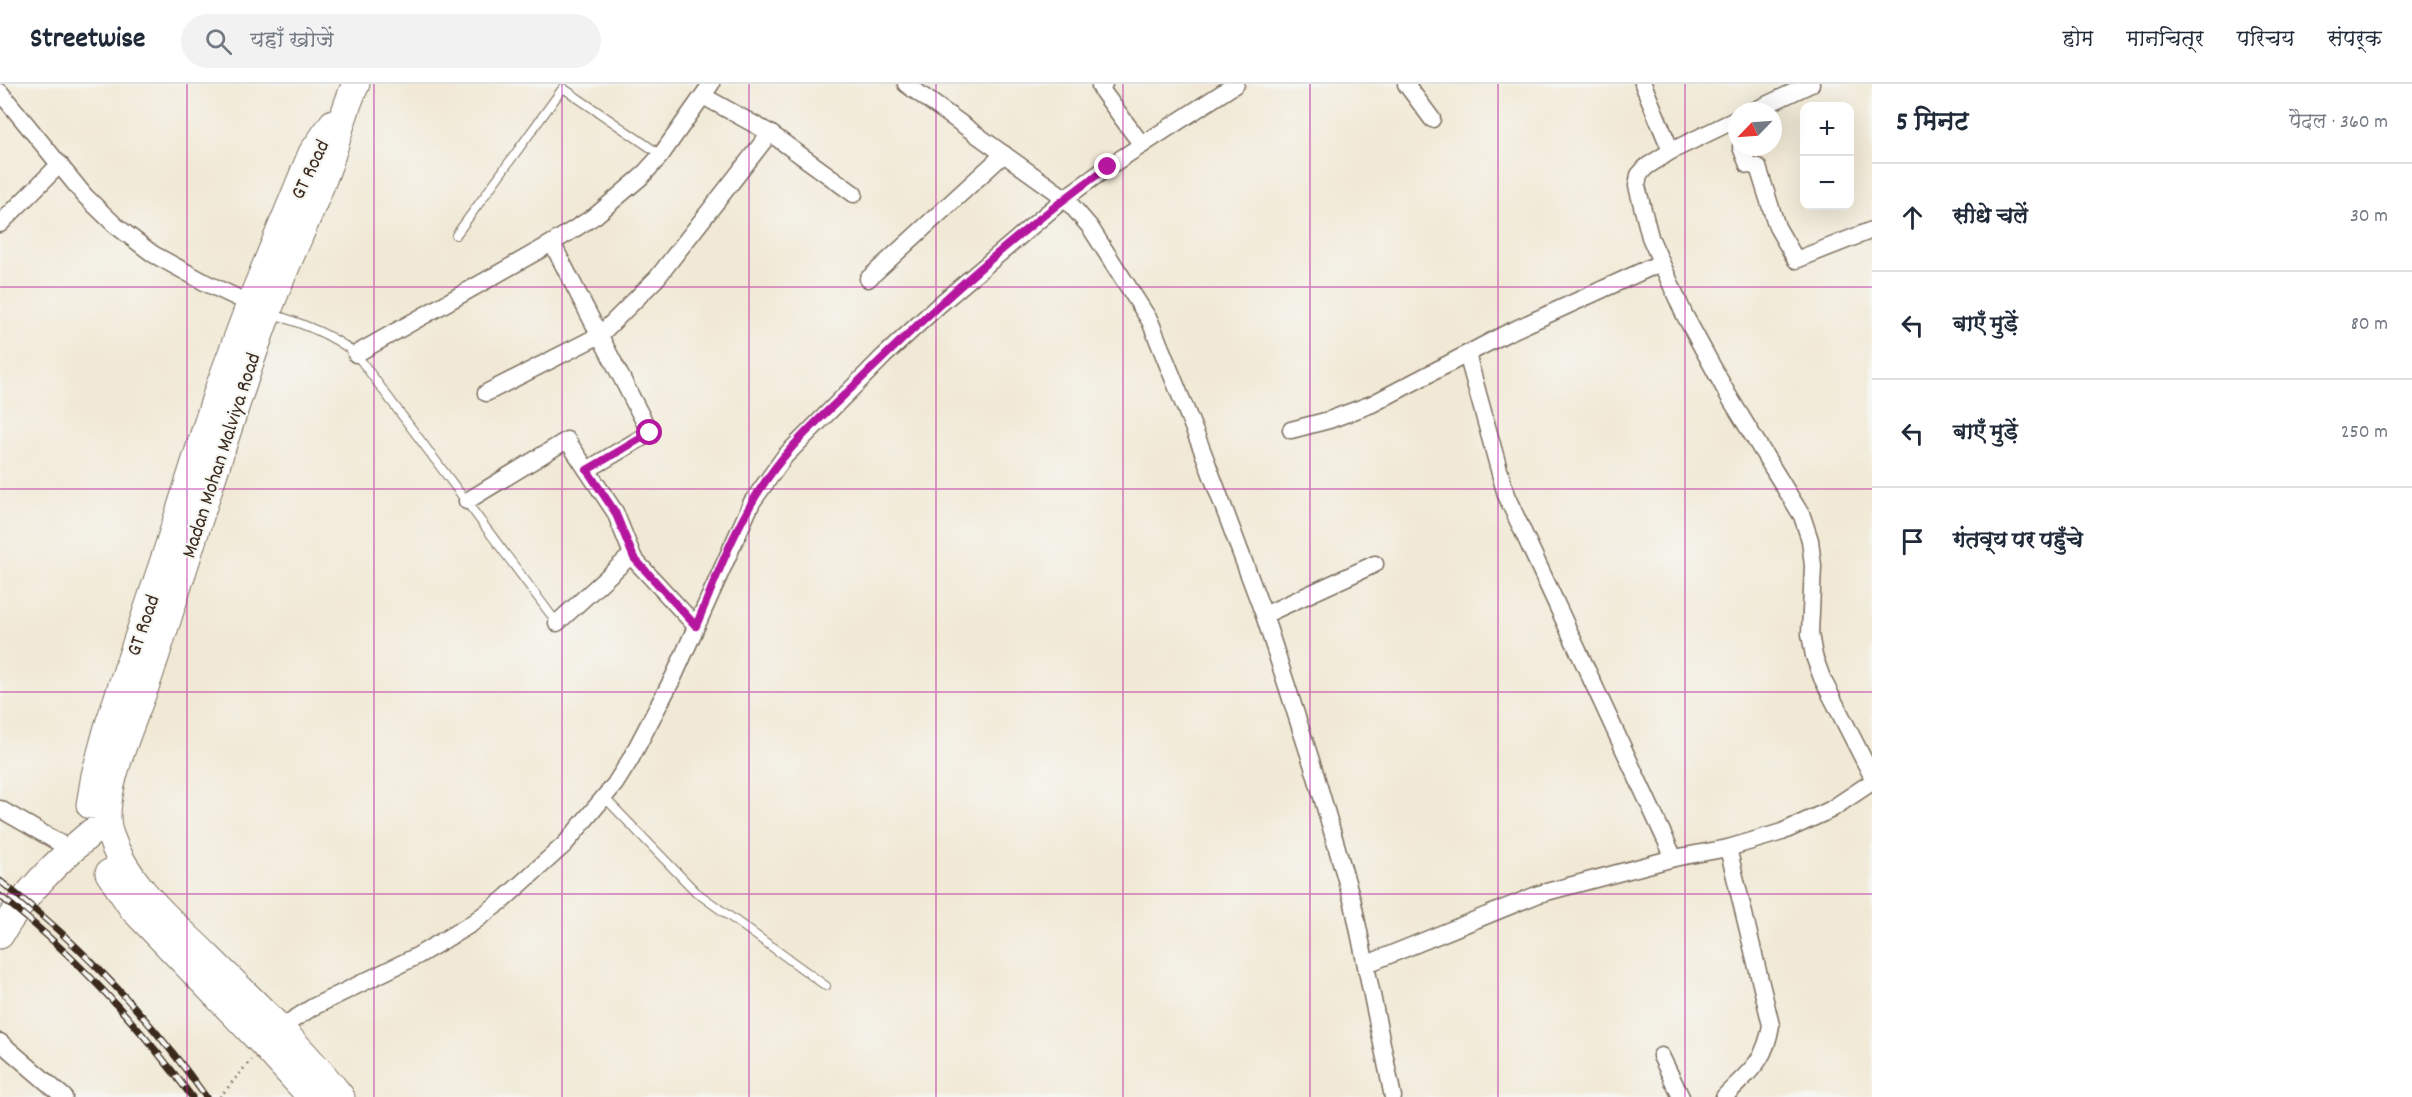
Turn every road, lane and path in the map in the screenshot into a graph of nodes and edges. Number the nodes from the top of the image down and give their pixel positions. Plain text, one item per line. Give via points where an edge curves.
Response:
1 (1104, 84) edge
2 (1236, 84) edge
3 (1406, 84) edge
4 (1643, 84) edge
5 (1811, 84) edge
6 (914, 86) edge
7 (707, 90) edge
8 (0, 92) edge
9 (351, 94) edge
10 (1773, 102) edge
11 (1432, 119) dead end
12 (1728, 124) edge
13 (770, 133) junction
14 (1142, 145) junction
15 (1671, 151) junction
16 (1004, 154) junction
17 (662, 155) junction
18 (1744, 156) edge
19 (60, 164) junction
20 (854, 194) dead end
21 (1065, 198) junction
22 (0, 224) edge
23 (1872, 230) edge
24 (456, 235) dead end
25 (552, 243) junction
26 (1660, 263) junction
27 (868, 279) dead end
28 (259, 308) junction
29 (600, 335) junction
30 (356, 354) junction
31 (1467, 354) junction
32 (486, 393) dead end
33 (1291, 430) dead end
34 (587, 470) junction
35 (467, 501) junction
36 (634, 558) junction
37 (1375, 564) dead end
38 (1264, 615) junction
39 (557, 623) joint
40 (696, 626) junction
41 (1872, 776) edge
42 (1872, 782) edge
43 (604, 797) junction
44 (0, 809) edge
45 (100, 832) junction
46 (1728, 848) junction
47 (70, 849) junction
48 (1674, 858) junction
49 (0, 935) edge
50 (1367, 964) junction
51 (826, 986) dead end
52 (273, 1038) junction
53 (0, 1042) edge
54 (1661, 1056) dead end
55 (64, 1097) edge
56 (220, 1097) edge
57 (311, 1097) edge
58 (340, 1097) edge
59 (1393, 1097) edge
60 (1681, 1097) edge
61 (1724, 1097) edge

1 - 14 street via 1100,86 1103,92
2 - 14 street
3 - 11 street
4 - 15 street
5 - 10 street
6 - 16 street
7 - 13 street
7 - 17 street
8 - 19 street
9 - 28 highway via 328,165
12 - 15 street
13 - 20 street
13 - 29 street via 657,279
14 - 21 street
15 - 26 street via 1639,175 1637,186
16 - 21 street
16 - 27 street
17 - 24 lane via 563,88
17 - 25 street via 622,195
18 - 23 street via 1748,165 1758,167 1777,227 1796,260
19 - 22 street
19 - 28 street via 115,225 153,254
21 - 38 street via 1090,227 1150,321
21 - 40 street via 939,305 785,456 752,502
25 - 29 street
25 - 30 street
26 - 31 street
26 - 41 street via 1683,314 1802,516 1814,566 1810,634 1814,656
28 - 30 lane via 314,328
28 - 45 highway, GT Road via 218,390 108,727 89,808
29 - 32 street
29 - 34 street via 650,433
30 - 35 lane
31 - 33 street via 1372,404
31 - 48 street via 1502,485
34 - 35 street via 567,440
34 - 36 street via 615,512
35 - 39 lane
36 - 39 street via 627,559
36 - 40 street
37 - 38 street
38 - 50 street via 1315,773
40 - 43 street via 649,727
42 - 46 street via 1830,810
43 - 51 lane via 696,892
43 - 52 street via 542,866 471,924 417,956 313,1007
44 - 47 street
45 - 47 highway
45 - 52 highway, GT Road via 99,854 133,909
46 - 48 street
46 - 61 street via 1771,1025 1763,1057
47 - 49 highway via 16,908
48 - 50 street via 1539,894
50 - 59 street
52 - 56 path
52 - 57 highway, GT Road
52 - 58 highway, GT Road
53 - 55 street
54 - 60 street

